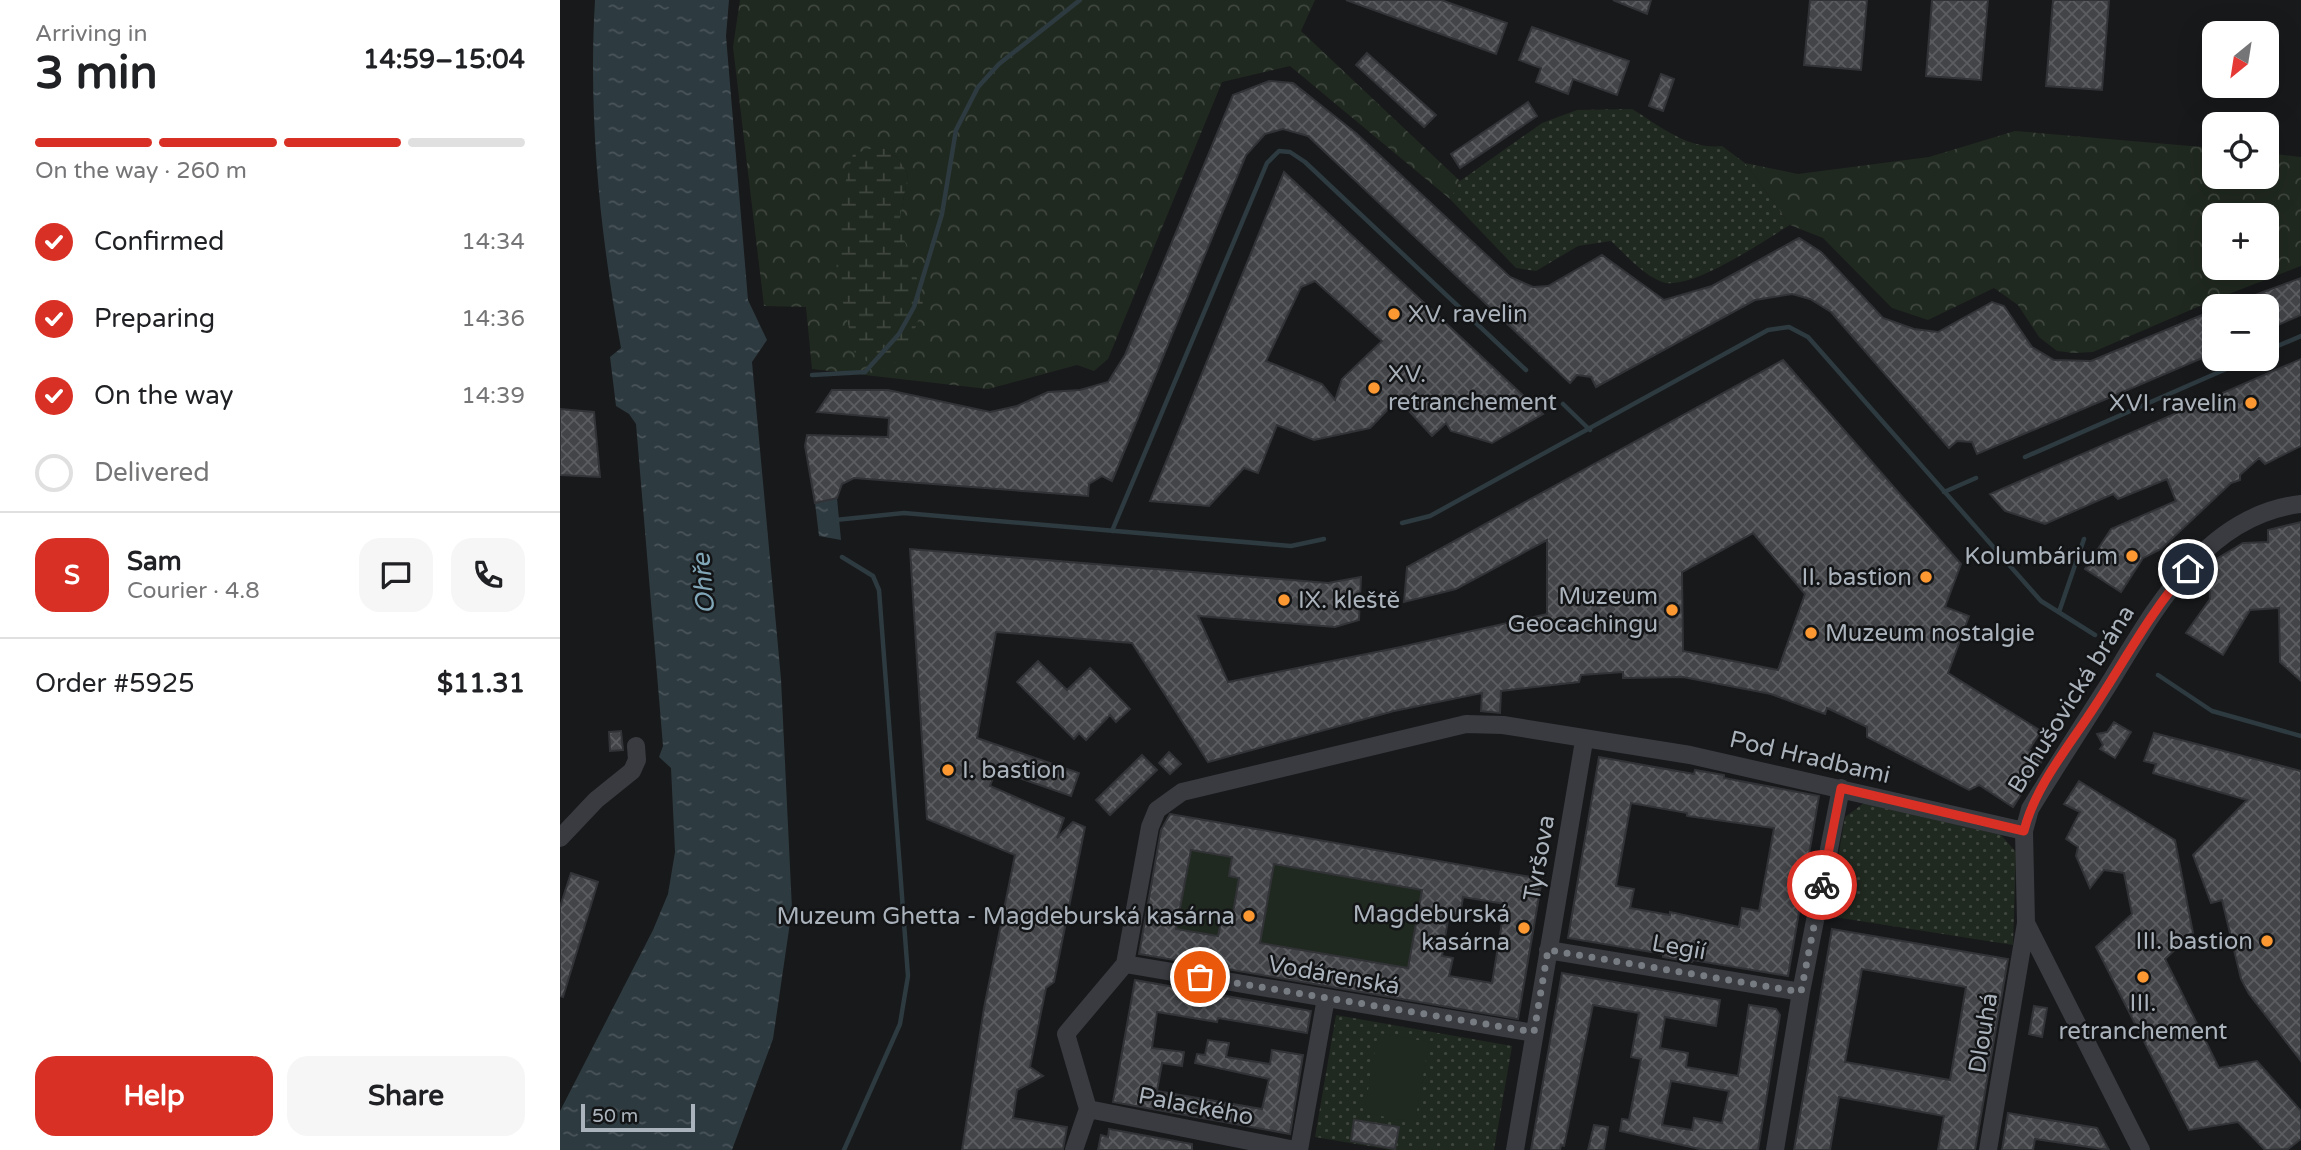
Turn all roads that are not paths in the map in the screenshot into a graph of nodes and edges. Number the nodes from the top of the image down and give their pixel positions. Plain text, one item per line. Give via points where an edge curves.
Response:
1 (2301, 505) edge
2 (1584, 741) junction
3 (636, 746) dead end
4 (1841, 788) junction
5 (2024, 831) junction
6 (560, 838) edge
7 (2026, 923) junction
8 (1548, 950) junction
9 (1125, 964) junction
10 (1801, 992) junction
11 (1325, 998) junction
12 (1534, 1032) junction
13 (1088, 1109) junction
14 (1074, 1150) edge
15 (1297, 1150) edge
16 (1515, 1150) edge
17 (1775, 1150) edge
18 (1988, 1150) edge
19 (2141, 1150) edge

1 - 5 street, Bohušovická brána via 2256,517 2200,554 2163,598 2030,809
2 - 4 street, Pod Hradbami via 1690,755
2 - 8 street, Tyršova
2 - 9 street, Pod Hradbami via 1503,725 1466,723 1182,792 1157,810 1150,827
3 - 6 street via 632,771
4 - 5 street, Pod Hradbami
4 - 10 street
5 - 7 street
7 - 18 street, Dlouhá
7 - 19 street
8 - 10 street, Legií
8 - 12 street, Tyršova
9 - 11 street, Vodárenská
9 - 13 street via 1066,1034
10 - 17 street
11 - 12 street, Vodárenská
11 - 15 street
12 - 16 street, Tyršova
13 - 14 street
13 - 15 street, Palackého

